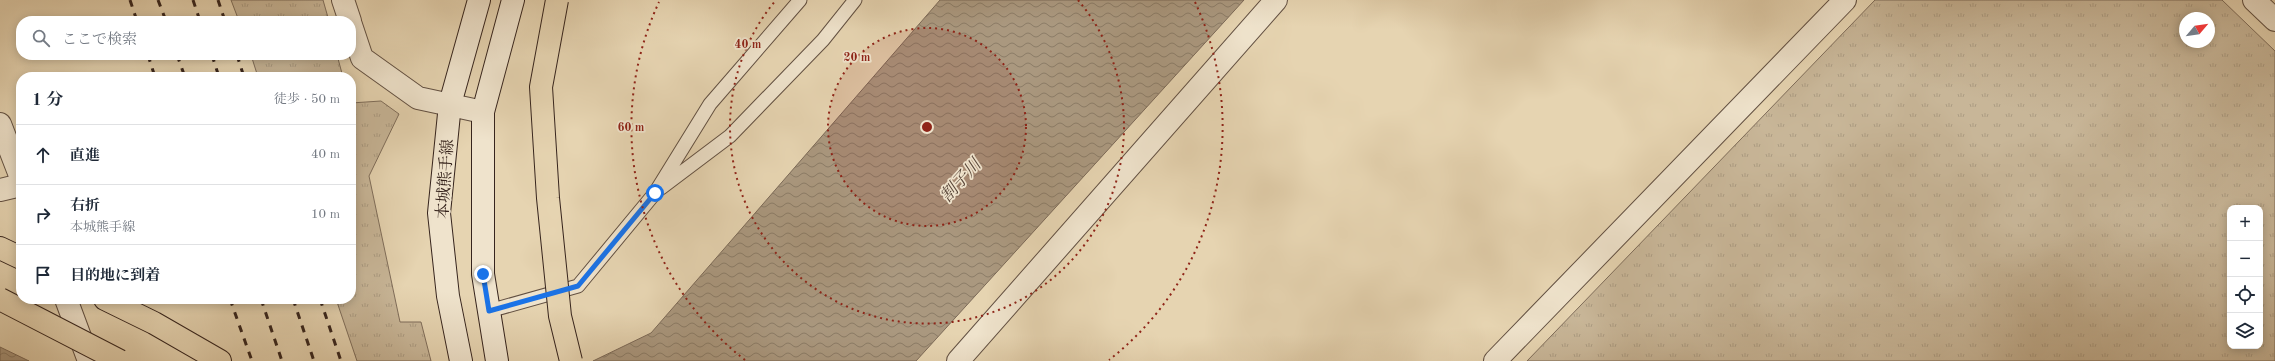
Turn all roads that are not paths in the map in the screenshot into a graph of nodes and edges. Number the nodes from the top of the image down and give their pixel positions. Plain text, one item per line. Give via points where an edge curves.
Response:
1 (343, 0) edge
2 (479, 0) edge
3 (513, 0) edge
4 (557, 0) edge
5 (800, 0) edge
6 (855, 0) edge
7 (1276, 0) edge
8 (1845, 0) edge
9 (2254, 0) edge
10 (348, 16) edge
11 (2275, 20) edge
12 (356, 40) edge
13 (450, 104) junction
14 (483, 112) junction
15 (0, 124) edge
16 (16, 165) edge
17 (16, 186) edge
18 (0, 190) edge
19 (655, 193) junction
20 (0, 248) edge
21 (16, 256) edge
22 (0, 299) edge
23 (68, 304) edge
24 (116, 304) edge
25 (489, 311) junction
26 (89, 361) edge
27 (120, 361) edge
28 (220, 361) edge
29 (461, 361) edge
30 (498, 361) edge
31 (570, 361) edge
32 (958, 361) edge
33 (1495, 361) edge

1 - 10 street
2 - 13 street, 本城熊手線
3 - 14 street
4 - 31 highway, bridge via 541,87 548,198 560,316
5 - 19 lane via 710,104
6 - 19 lane via 822,40 730,136
7 - 32 street
8 - 33 street
9 - 11 street
12 - 13 street via 362,58 418,98
13 - 14 street
13 - 29 street, 本城熊手線 via 439,213 448,296
14 - 25 street via 483,274
15 - 16 street
17 - 18 street
19 - 25 lane via 578,286
20 - 21 highway
22 - 27 highway, bridge
23 - 26 street
24 - 28 highway via 154,322
25 - 30 street

